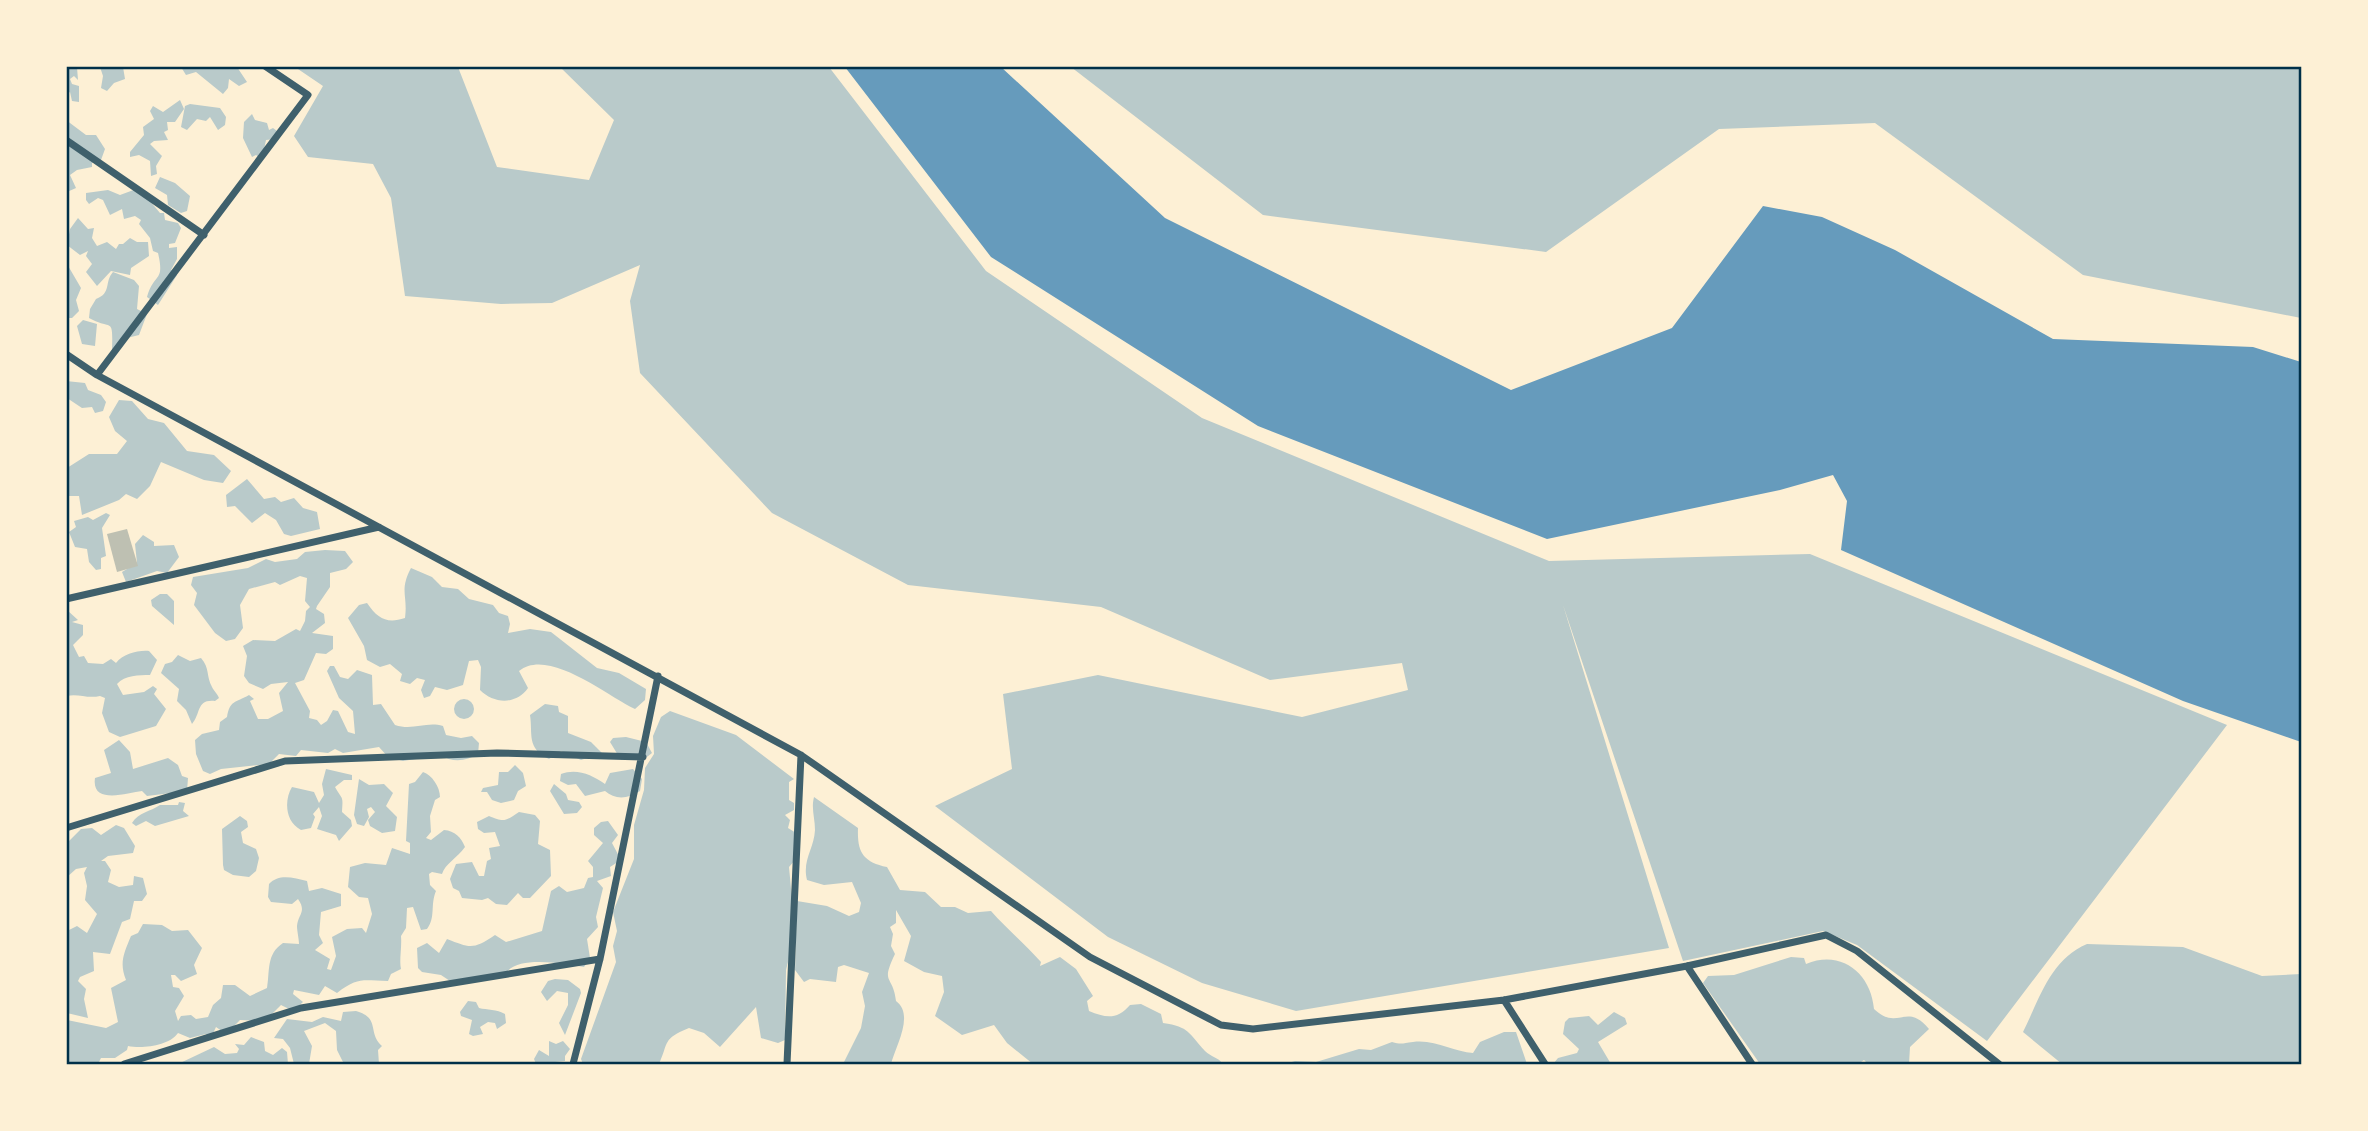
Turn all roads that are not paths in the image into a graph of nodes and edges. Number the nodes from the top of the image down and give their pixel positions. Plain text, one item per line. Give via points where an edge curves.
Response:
1 (265, 66) edge
2 (66, 140) edge
3 (204, 235) junction
4 (66, 354) edge
5 (97, 375) junction
6 (380, 527) junction
7 (66, 599) edge
8 (658, 676) junction
9 (801, 755) junction
10 (643, 757) junction
11 (66, 828) edge
12 (600, 959) junction
13 (1687, 966) junction
14 (1504, 1000) junction
15 (155, 1056) junction
16 (124, 1065) edge
17 (159, 1065) edge
18 (573, 1065) edge
19 (787, 1065) edge
20 (1545, 1065) edge
21 (1752, 1065) edge
22 (1999, 1065) edge

1 - 3 street via 308,95
2 - 3 street
3 - 5 street
4 - 5 street
5 - 6 street
6 - 7 street
6 - 8 street
8 - 9 street
8 - 10 street
9 - 14 street via 1088,956 1221,1025 1253,1029
9 - 19 street
10 - 11 street via 497,753 285,761
10 - 12 street
12 - 15 street via 301,1008
12 - 18 street
13 - 14 street
13 - 21 street
13 - 22 street via 1826,935 1857,950
14 - 20 street
15 - 16 street
15 - 17 street

